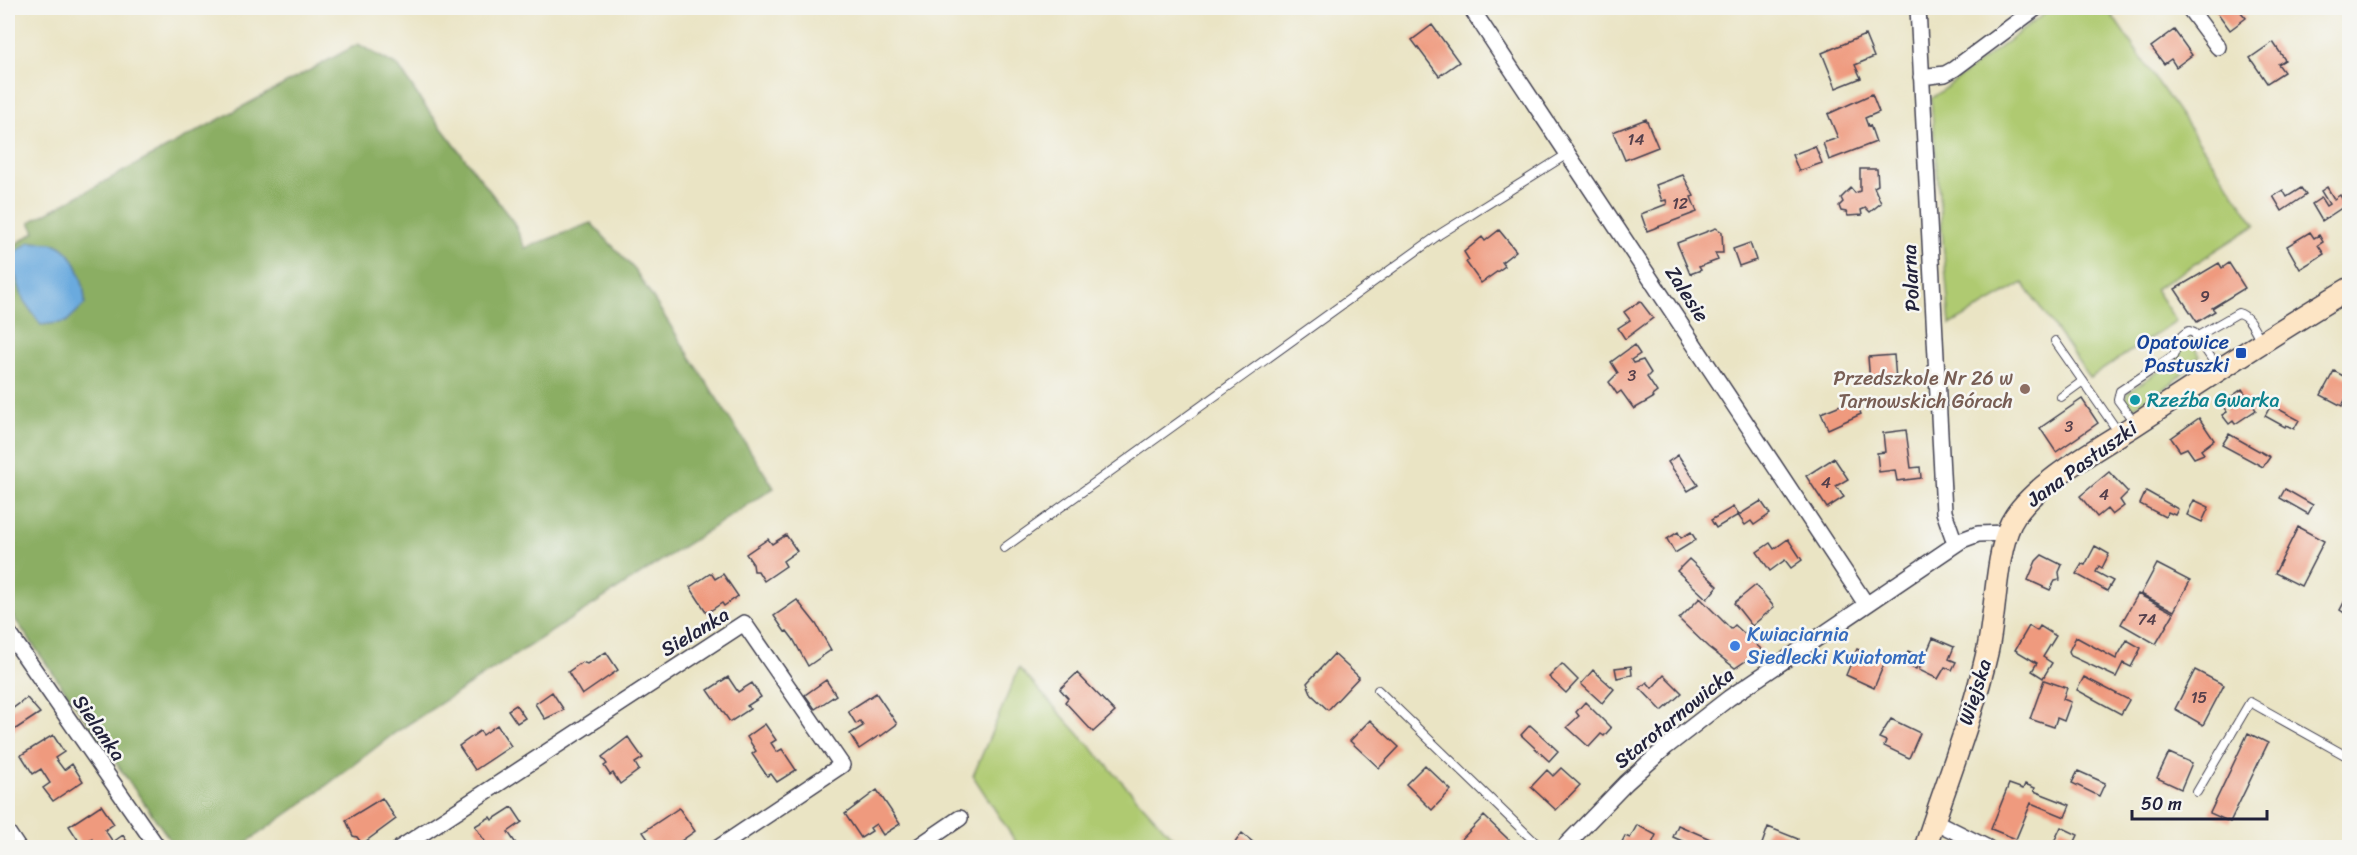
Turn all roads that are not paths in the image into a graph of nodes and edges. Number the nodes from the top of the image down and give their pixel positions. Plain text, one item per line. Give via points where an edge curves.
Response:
1 (1471, 8) edge
2 (1918, 8) edge
3 (2036, 8) edge
4 (2189, 8) edge
5 (2218, 47) dead end
6 (1922, 77) junction
7 (1569, 153) junction
8 (2349, 288) edge
9 (2196, 337) junction
10 (2055, 340) dead end
11 (2261, 341) junction
12 (2218, 369) junction
13 (2083, 381) junction
14 (2061, 397) dead end
15 (2128, 429) junction
16 (2007, 533) junction
17 (1955, 543) junction
18 (1004, 548) dead end
19 (1866, 604) junction
20 (8, 632) edge
21 (1378, 690) dead end
22 (2349, 758) edge
23 (2197, 792) dead end
24 (960, 818) dead end
25 (1934, 821) junction
26 (8, 833) edge
27 (18, 848) edge
28 (158, 848) edge
29 (400, 848) edge
30 (718, 848) edge
31 (916, 848) edge
32 (1540, 848) edge
33 (1563, 848) edge
34 (1925, 848) edge
35 (1988, 848) edge

1 - 7 street, Zalesie
2 - 6 street, Polarna
3 - 6 street via 1946,74
4 - 5 street
6 - 17 street, Polarna via 1944,512
7 - 18 lane via 1440,234
7 - 19 street, Zalesie
8 - 11 street, Jana Pastuszki
9 - 11 lane via 2238,312 2251,323
9 - 12 lane
9 - 15 lane via 2188,331 2183,334 2173,356 2120,392 2118,400
10 - 13 lane
11 - 12 street, Jana Pastuszki
12 - 15 street, Jana Pastuszki
13 - 14 lane
13 - 15 lane
15 - 16 street, Jana Pastuszki via 2031,497
16 - 17 street, Starotarnowicka via 1978,534
16 - 25 street, Wiejska via 1988,652
17 - 19 street, Starotarnowicka
19 - 33 street, Starotarnowicka via 1729,698 1666,747
20 - 28 street, Sielanka
21 - 32 lane
22 - 23 lane via 2250,702
24 - 31 street
25 - 34 street, Wiejska
25 - 35 street
26 - 27 street
29 - 30 street, Sielanka via 744,623 842,765

